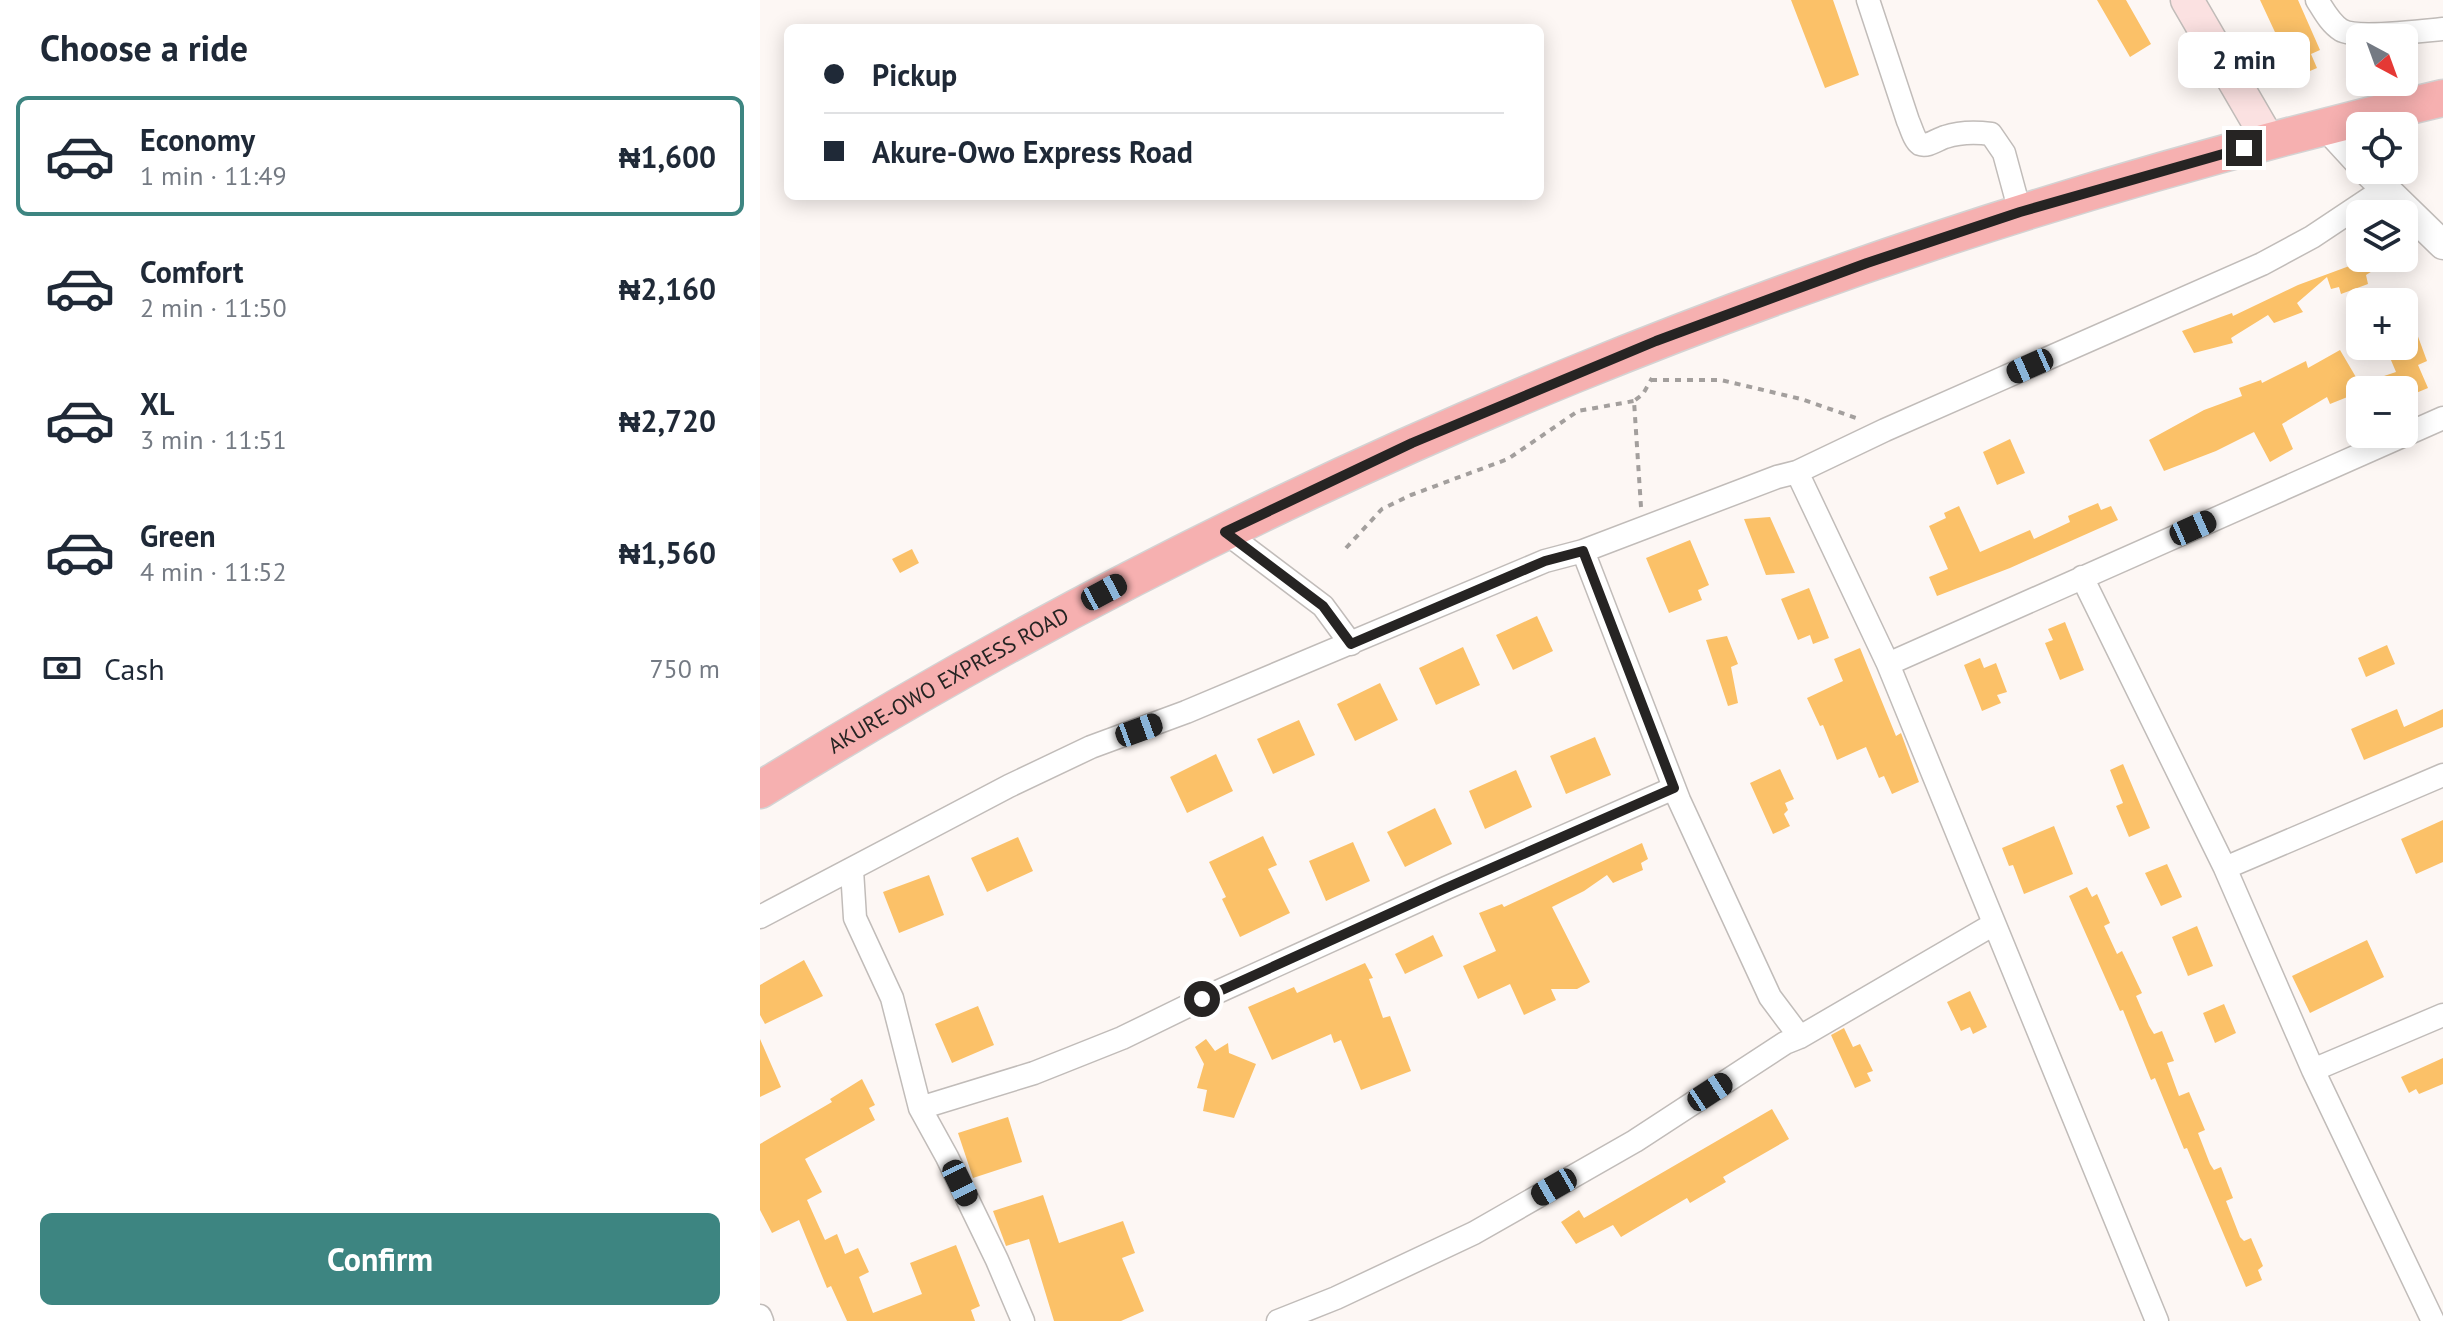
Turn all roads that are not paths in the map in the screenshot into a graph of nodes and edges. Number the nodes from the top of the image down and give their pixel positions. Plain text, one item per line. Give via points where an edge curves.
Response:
1 (1868, 0) edge
2 (2187, 0) edge
3 (2317, 0) edge
4 (2443, 29) edge
5 (2443, 98) edge
6 (2326, 126) junction
7 (2269, 141) junction
8 (2346, 148) edge
9 (2371, 184) edge
10 (2379, 184) edge
11 (2020, 212) junction
12 (2443, 245) edge
13 (2443, 418) edge
14 (1797, 472) junction
15 (1225, 532) junction
16 (1583, 551) junction
17 (2082, 577) junction
18 (1351, 644) junction
19 (1888, 664) junction
20 (2443, 775) edge
21 (1674, 788) junction
22 (760, 790) edge
23 (2225, 868) junction
24 (852, 870) junction
25 (760, 917) edge
26 (1994, 924) junction
27 (2443, 1015) edge
28 (1800, 1037) junction
29 (2313, 1070) junction
30 (920, 1108) junction
31 (1023, 1321) edge
32 (1278, 1321) edge
33 (2157, 1321) edge
34 (2433, 1321) edge

1 - 11 street via 1916,139 1927,144 1947,136 1991,134 2004,153
2 - 7 main road
3 - 4 street via 2345,32
5 - 6 highway, AKURE-OWO EXPRESS ROAD
6 - 7 highway, AKURE-OWO EXPRESS ROAD
6 - 8 street
7 - 11 highway, AKURE-OWO EXPRESS ROAD
9 - 14 street via 2312,237 2262,264
10 - 12 street
11 - 15 highway, AKURE-OWO EXPRESS ROAD via 1656,341 1412,443
13 - 17 street
14 - 16 street
14 - 19 street
15 - 18 street via 1323,606
15 - 22 highway, AKURE-OWO EXPRESS ROAD via 1007,644
16 - 18 street via 1545,561
16 - 21 street
17 - 19 street
17 - 23 street
18 - 24 street via 1091,747
19 - 26 street
20 - 23 street
21 - 28 street via 1770,997
21 - 30 street via 1122,1038 1034,1073
23 - 29 street
24 - 25 street
24 - 30 street via 855,918 892,998
26 - 28 street
26 - 33 street
27 - 29 street
28 - 32 street via 1635,1141 1474,1233
29 - 34 street
30 - 31 street

